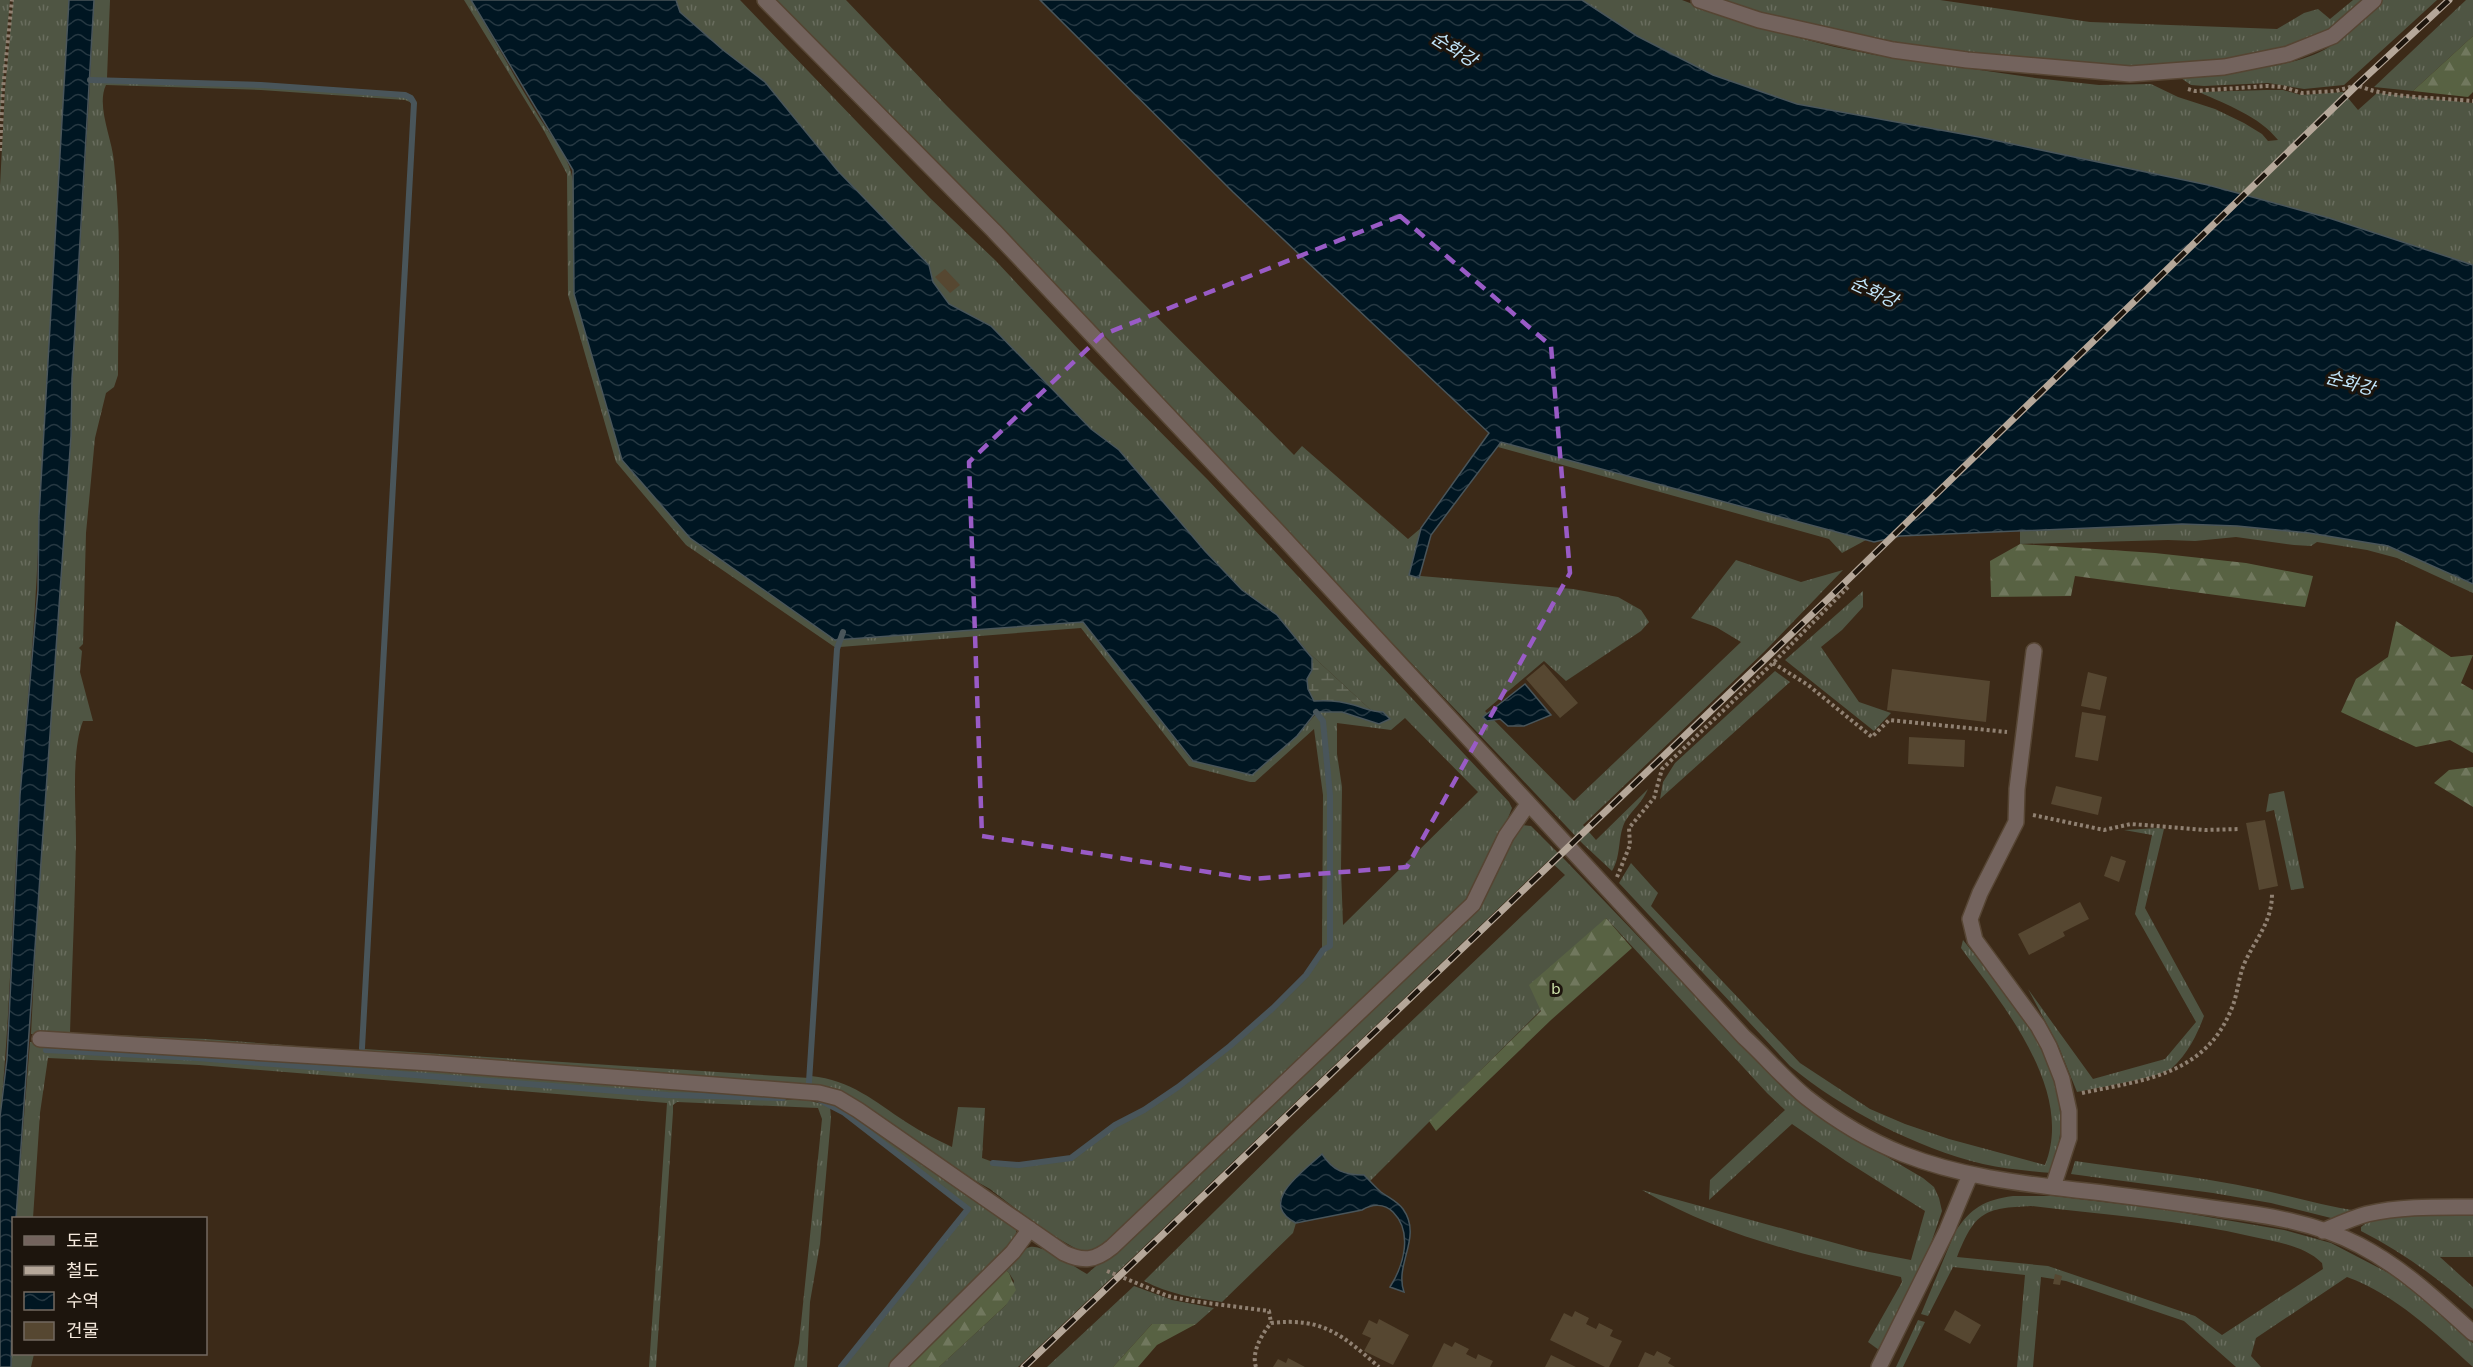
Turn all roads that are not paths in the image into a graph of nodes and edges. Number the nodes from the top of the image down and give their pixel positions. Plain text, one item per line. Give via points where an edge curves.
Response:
1 (765, 0) edge
2 (1698, 0) edge
3 (2374, 0) edge
4 (2034, 651) dead end
5 (1528, 804) junction
6 (40, 1039) dead end
7 (1970, 1175) junction
8 (2053, 1187) junction
9 (2473, 1207) edge
10 (1030, 1229) junction
11 (2323, 1231) junction
12 (2473, 1333) edge
13 (897, 1367) edge
14 (1879, 1367) edge

1 - 5 street via 994,231
2 - 3 street via 1760,20 1893,50 2130,74 2224,67 2289,54 2332,36
4 - 8 street via 2017,812 2013,828 1973,907 1971,931 2024,1004 2057,1063 2067,1096 2069,1138
5 - 7 street via 1744,1037 1806,1097 1903,1154
5 - 10 street via 1506,836 1473,904 1104,1254 1080,1260
6 - 10 street via 431,1063 819,1094 838,1098 858,1110
7 - 8 street
7 - 14 street
8 - 11 street via 2253,1214
9 - 11 street via 2381,1212
10 - 13 street via 1013,1252
11 - 12 street via 2357,1244 2410,1278

